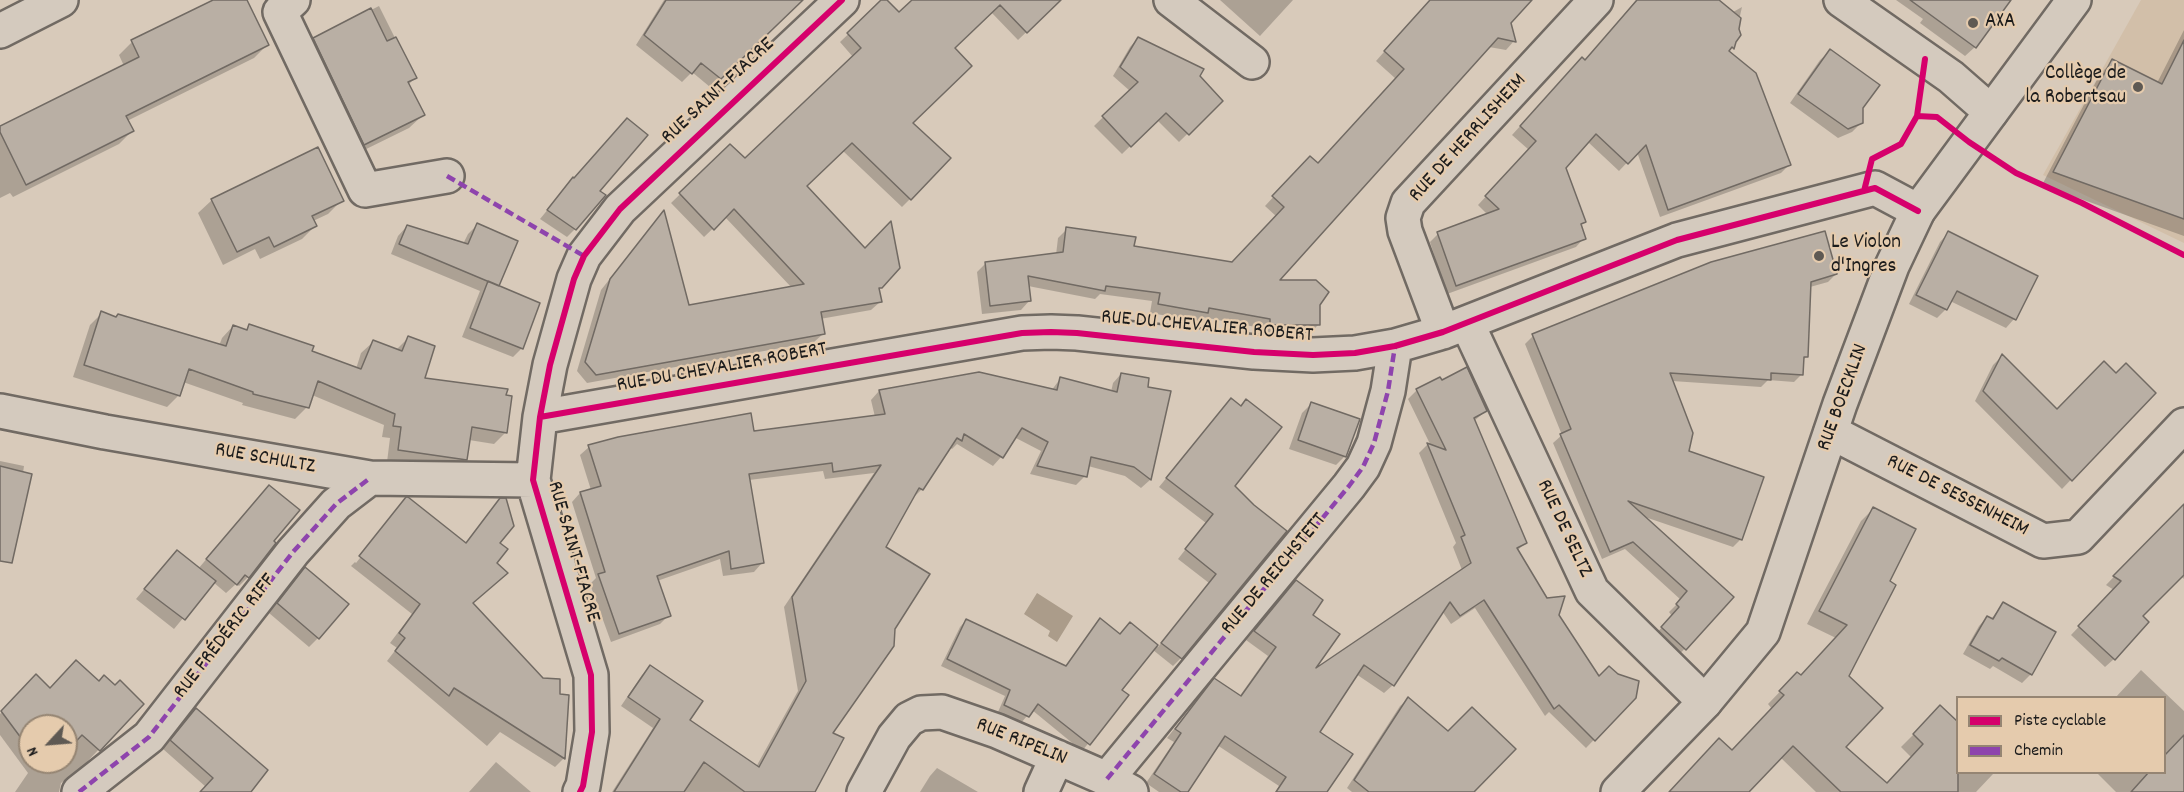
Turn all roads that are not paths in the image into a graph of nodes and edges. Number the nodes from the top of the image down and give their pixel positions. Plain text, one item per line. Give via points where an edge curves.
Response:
1 (61, 0) edge
2 (293, 0) edge
3 (842, 0) edge
4 (1171, 0) edge
5 (1596, 0) edge
6 (1841, 0) edge
7 (2074, 0) edge
8 (0, 31) edge
9 (1251, 62) dead end
10 (1990, 112) junction
11 (447, 176) dead end
12 (1918, 211) junction
13 (1455, 328) junction
14 (1395, 346) junction
15 (0, 411) edge
16 (540, 417) junction
17 (2184, 425) edge
18 (1831, 432) junction
19 (370, 478) junction
20 (533, 480) junction
21 (1705, 702) junction
22 (1057, 757) junction
23 (1119, 786) edge
24 (79, 792) edge
25 (580, 792) edge
26 (864, 792) edge
27 (1041, 792) edge
28 (1618, 792) edge

1 - 8 street
2 - 11 street via 280,12 365,190
3 - 16 street, RUE SAINT-FIACRE via 620,209 584,256 556,344
4 - 9 street
5 - 13 street, RUE DE HERRLISHEIM via 1408,203 1403,218 1405,231
6 - 10 street via 1951,77
7 - 10 street, RUE BOECKLIN
10 - 12 street, RUE BOECKLIN
12 - 13 street, RUE DU CHEVALIER ROBERT via 1875,188 1677,240
12 - 18 street, RUE BOECKLIN via 1892,266
13 - 14 street, RUE DU CHEVALIER ROBERT
13 - 21 street, RUE DE SELTZ via 1592,591
14 - 16 street, RUE DU CHEVALIER ROBERT via 1313,355 1077,333 1022,333
14 - 23 street, RUE DE REICHSTETT via 1388,391 1374,443 1363,466
15 - 19 street, RUE SCHULTZ
16 - 20 street, RUE SAINT-FIACRE
17 - 18 street, RUE DE SESSENHEIM via 2078,537 2043,541
18 - 21 street, RUE BOECKLIN via 1762,632
19 - 20 street, RUE SCHULTZ
19 - 24 street, RUE FRÉDÉRIC RIFF via 336,504 293,552 149,737
20 - 25 street, RUE SAINT-FIACRE via 591,675 592,732
21 - 28 street, RUE BOECKLIN
22 - 23 street, RUE RIPELIN
22 - 26 street, RUE RIPELIN via 942,712 921,713 909,719 894,737
22 - 27 street

